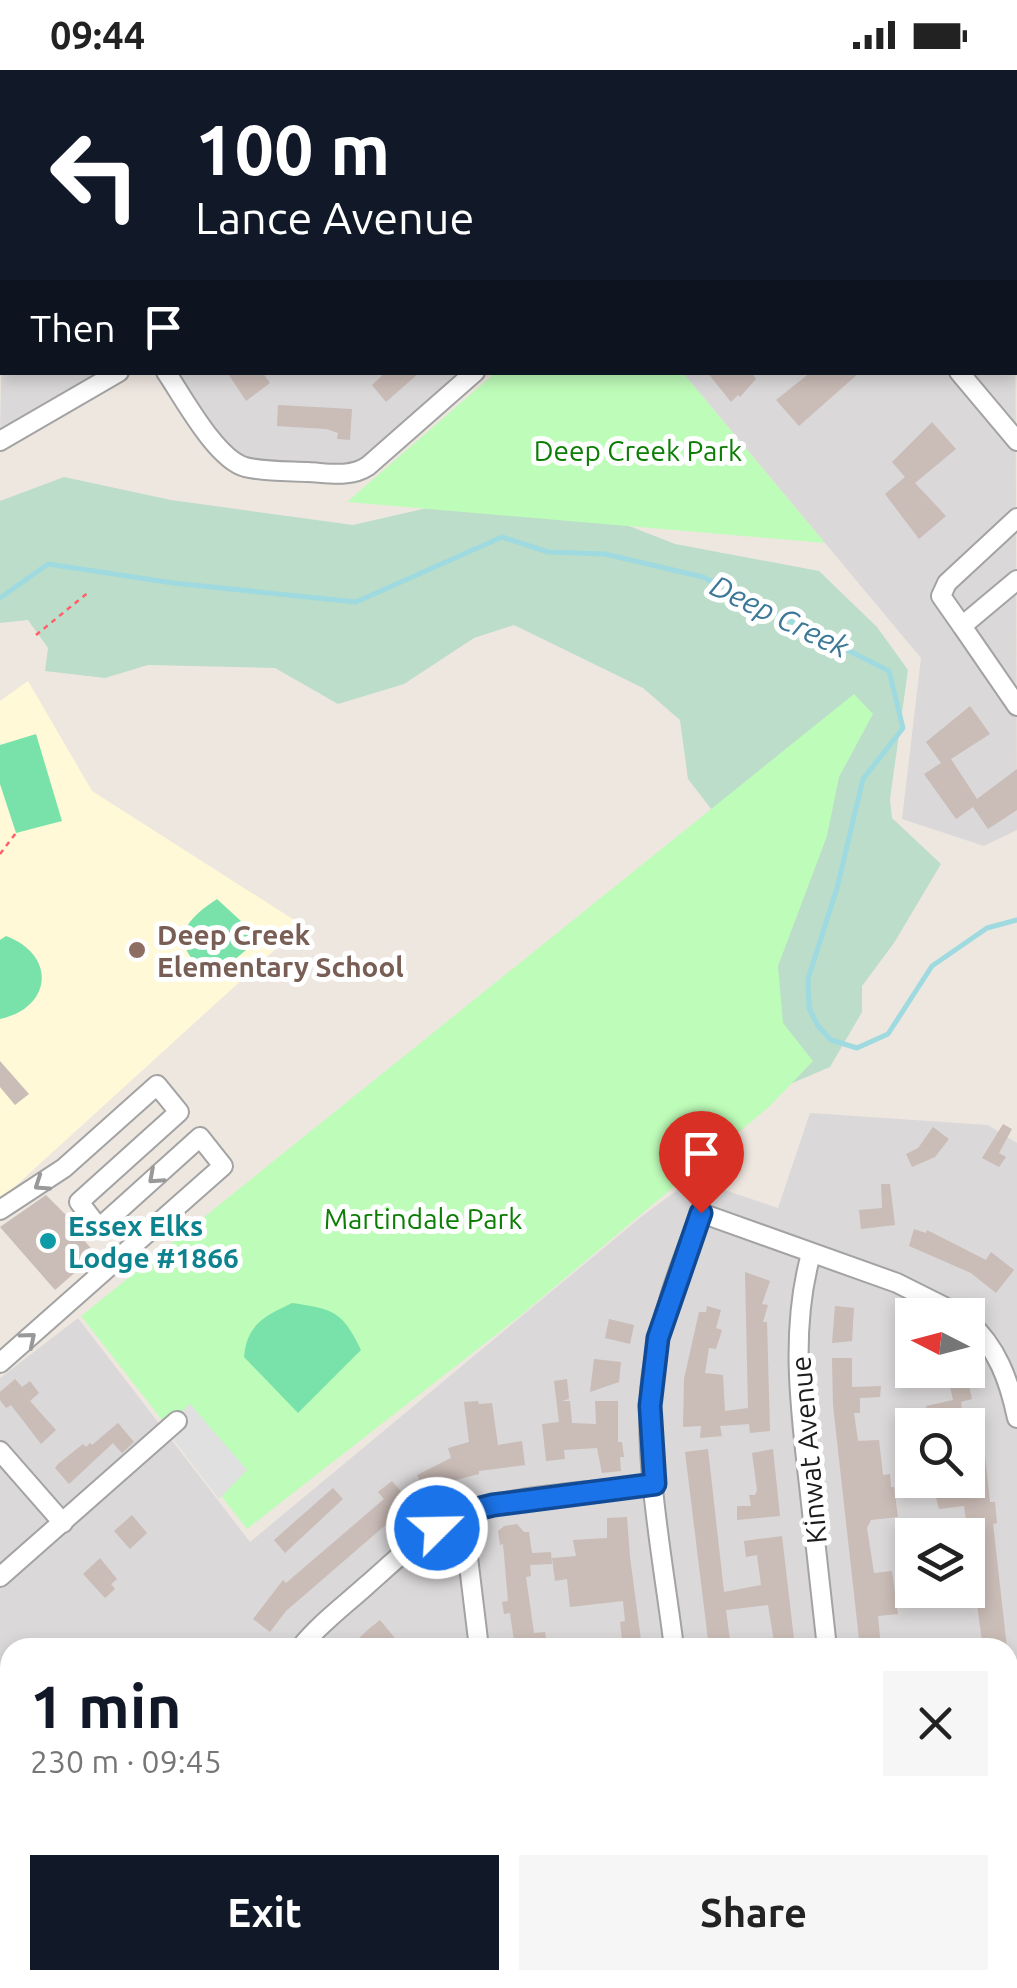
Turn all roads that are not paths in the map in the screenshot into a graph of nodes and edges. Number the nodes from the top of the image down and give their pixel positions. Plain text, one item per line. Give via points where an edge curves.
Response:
1 (113, 375) edge
2 (168, 375) edge
3 (472, 375) edge
4 (962, 375) edge
5 (0, 441) edge
6 (1017, 441) edge
7 (1017, 518) edge
8 (1017, 580) edge
9 (962, 626) junction
10 (1017, 706) edge
11 (0, 1210) edge
12 (812, 1254) junction
13 (927, 1298) edge
14 (985, 1339) edge
15 (0, 1363) edge
16 (1017, 1418) edge
17 (177, 1421) dead end
18 (0, 1452) edge
19 (655, 1484) junction
20 (455, 1518) junction
21 (63, 1522) junction
22 (0, 1577) edge
23 (311, 1638) edge
24 (478, 1638) edge
25 (673, 1638) edge
26 (826, 1638) edge

1 - 5 street
2 - 3 street via 234,462 338,474 360,472
4 - 6 street
7 - 9 street via 947,583 942,596
8 - 9 street
9 - 10 street
15 -> 11 street via 223,1166 200,1137 99,1228 79,1202 179,1112 157,1085 64,1168
12 - 13 street
12 - 19 street via 701,1213 658,1338 650,1406
12 - 26 street, Kinwat Avenue via 801,1298 800,1406
14 - 16 street via 1001,1364
17 - 21 street
18 - 21 street
19 - 20 street via 516,1501
19 - 25 street
20 - 23 street via 421,1539
20 - 24 street via 466,1549
21 - 22 street

